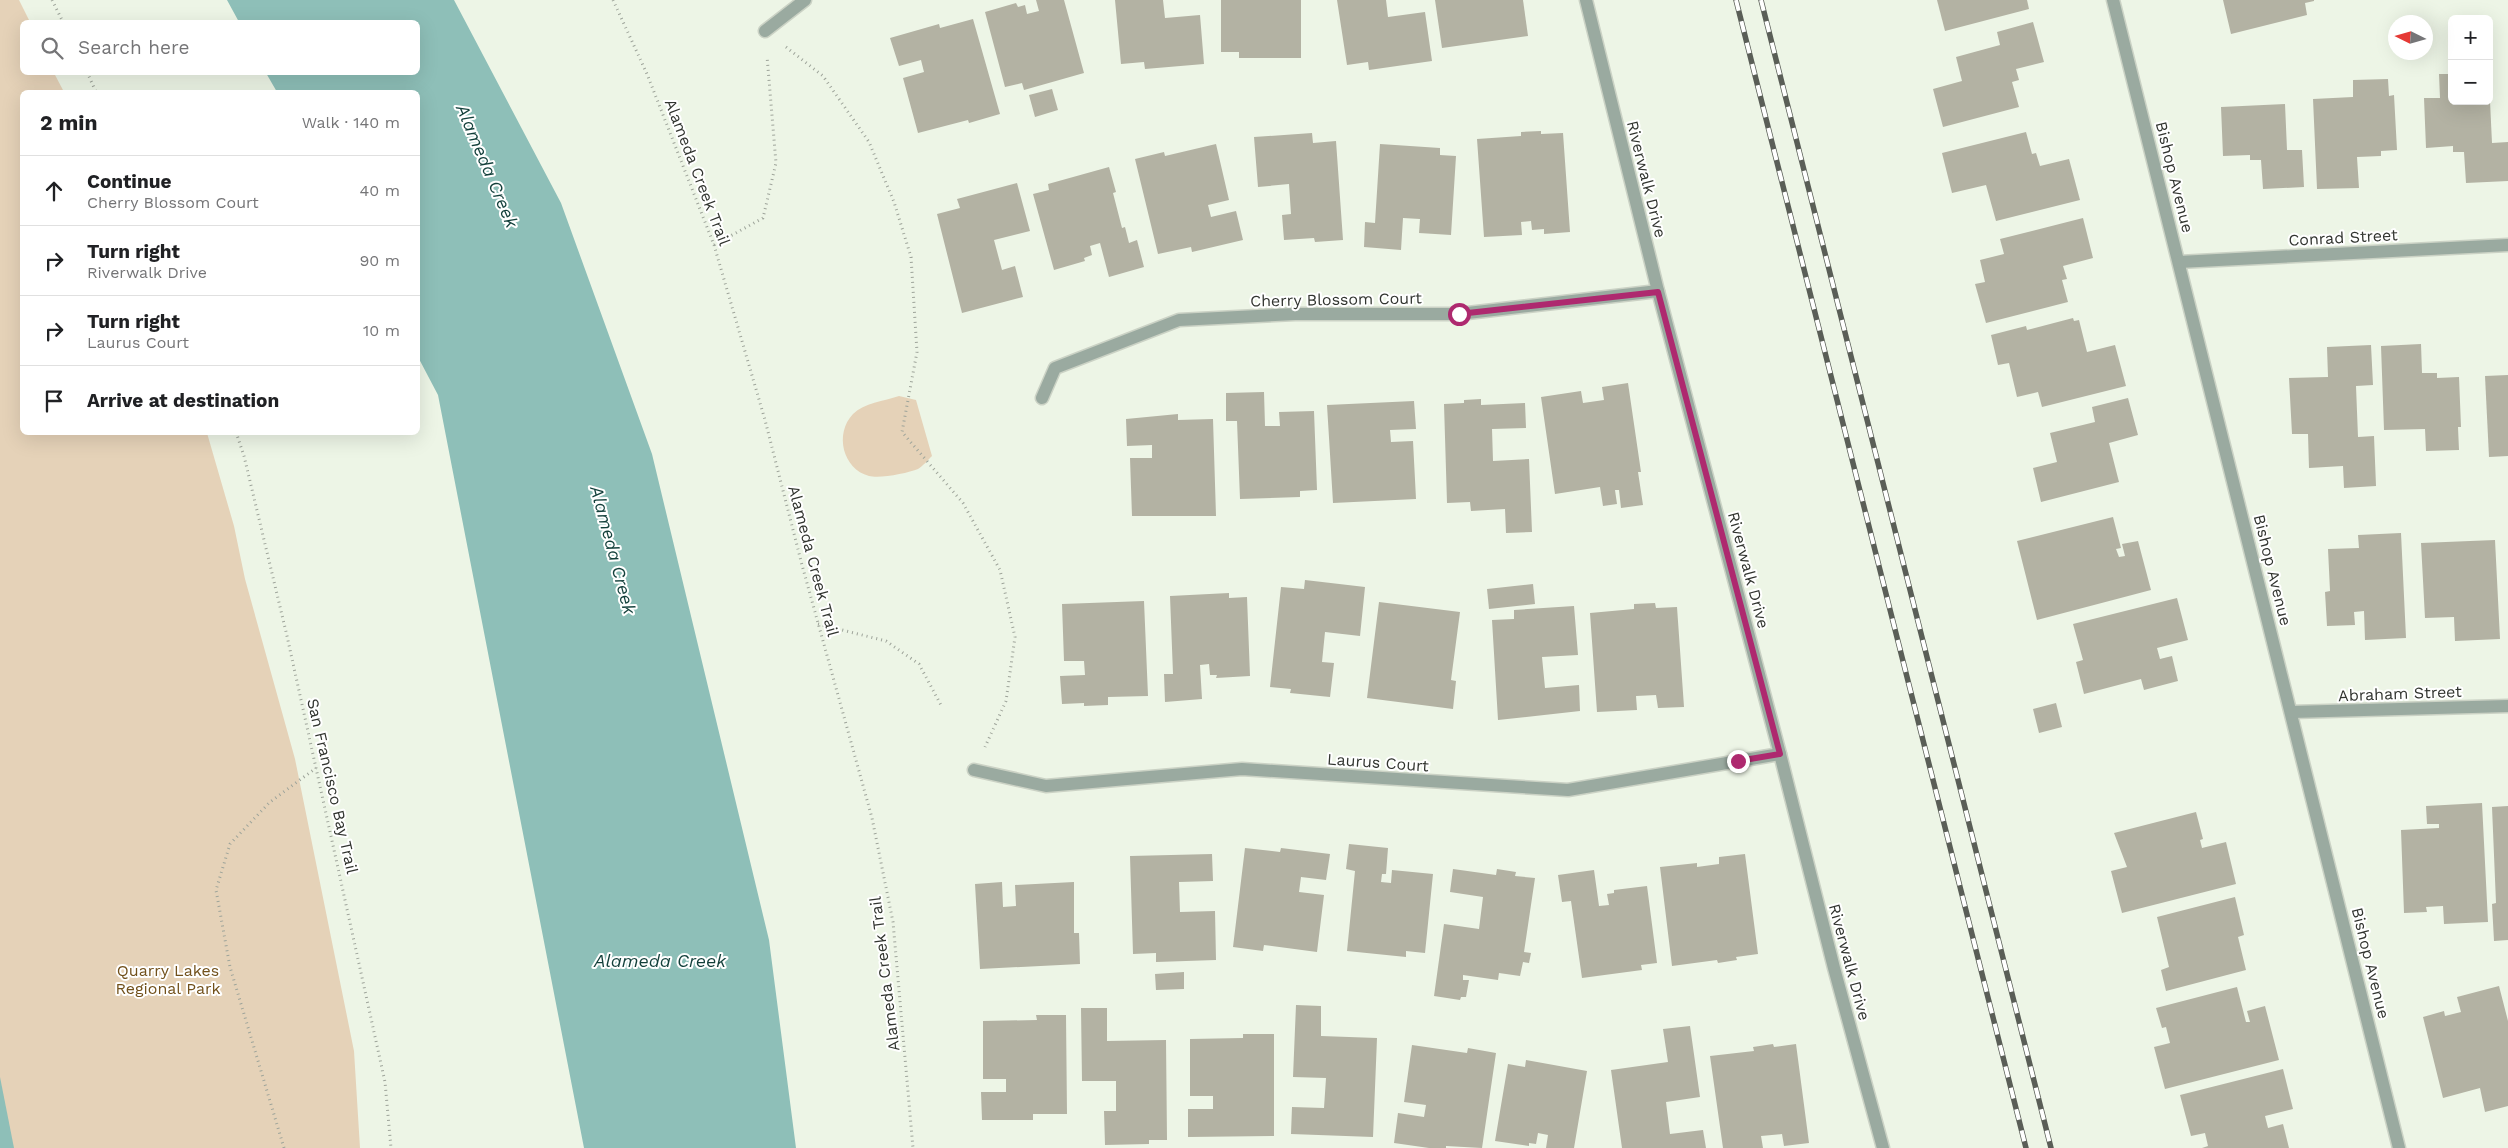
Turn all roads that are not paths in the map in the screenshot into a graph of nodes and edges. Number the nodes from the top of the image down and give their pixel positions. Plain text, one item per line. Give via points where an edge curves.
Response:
1 (805, 0) edge
2 (1586, 0) edge
3 (2113, 0) edge
4 (765, 31) road end
5 (2508, 245) edge
6 (2179, 262) junction
7 (1658, 292) junction
8 (1042, 398) dead end
9 (2508, 706) edge
10 (2292, 712) junction
11 (1780, 754) junction
12 (974, 770) road end
13 (1883, 1148) edge
14 (2399, 1148) edge

1 - 4 street
2 - 7 street, Riverwalk Drive
3 - 6 street, Bishop Avenue
5 - 6 street, Conrad Street
6 - 10 street, Bishop Avenue
7 - 8 street, Cherry Blossom Court via 1459,314 1295,314 1179,320 1055,368
7 - 11 street, Riverwalk Drive
9 - 10 street, Abraham Street
10 - 14 street, Bishop Avenue
11 - 12 street, Laurus Court via 1568,790 1242,769 1046,786
11 - 13 street, Riverwalk Drive

